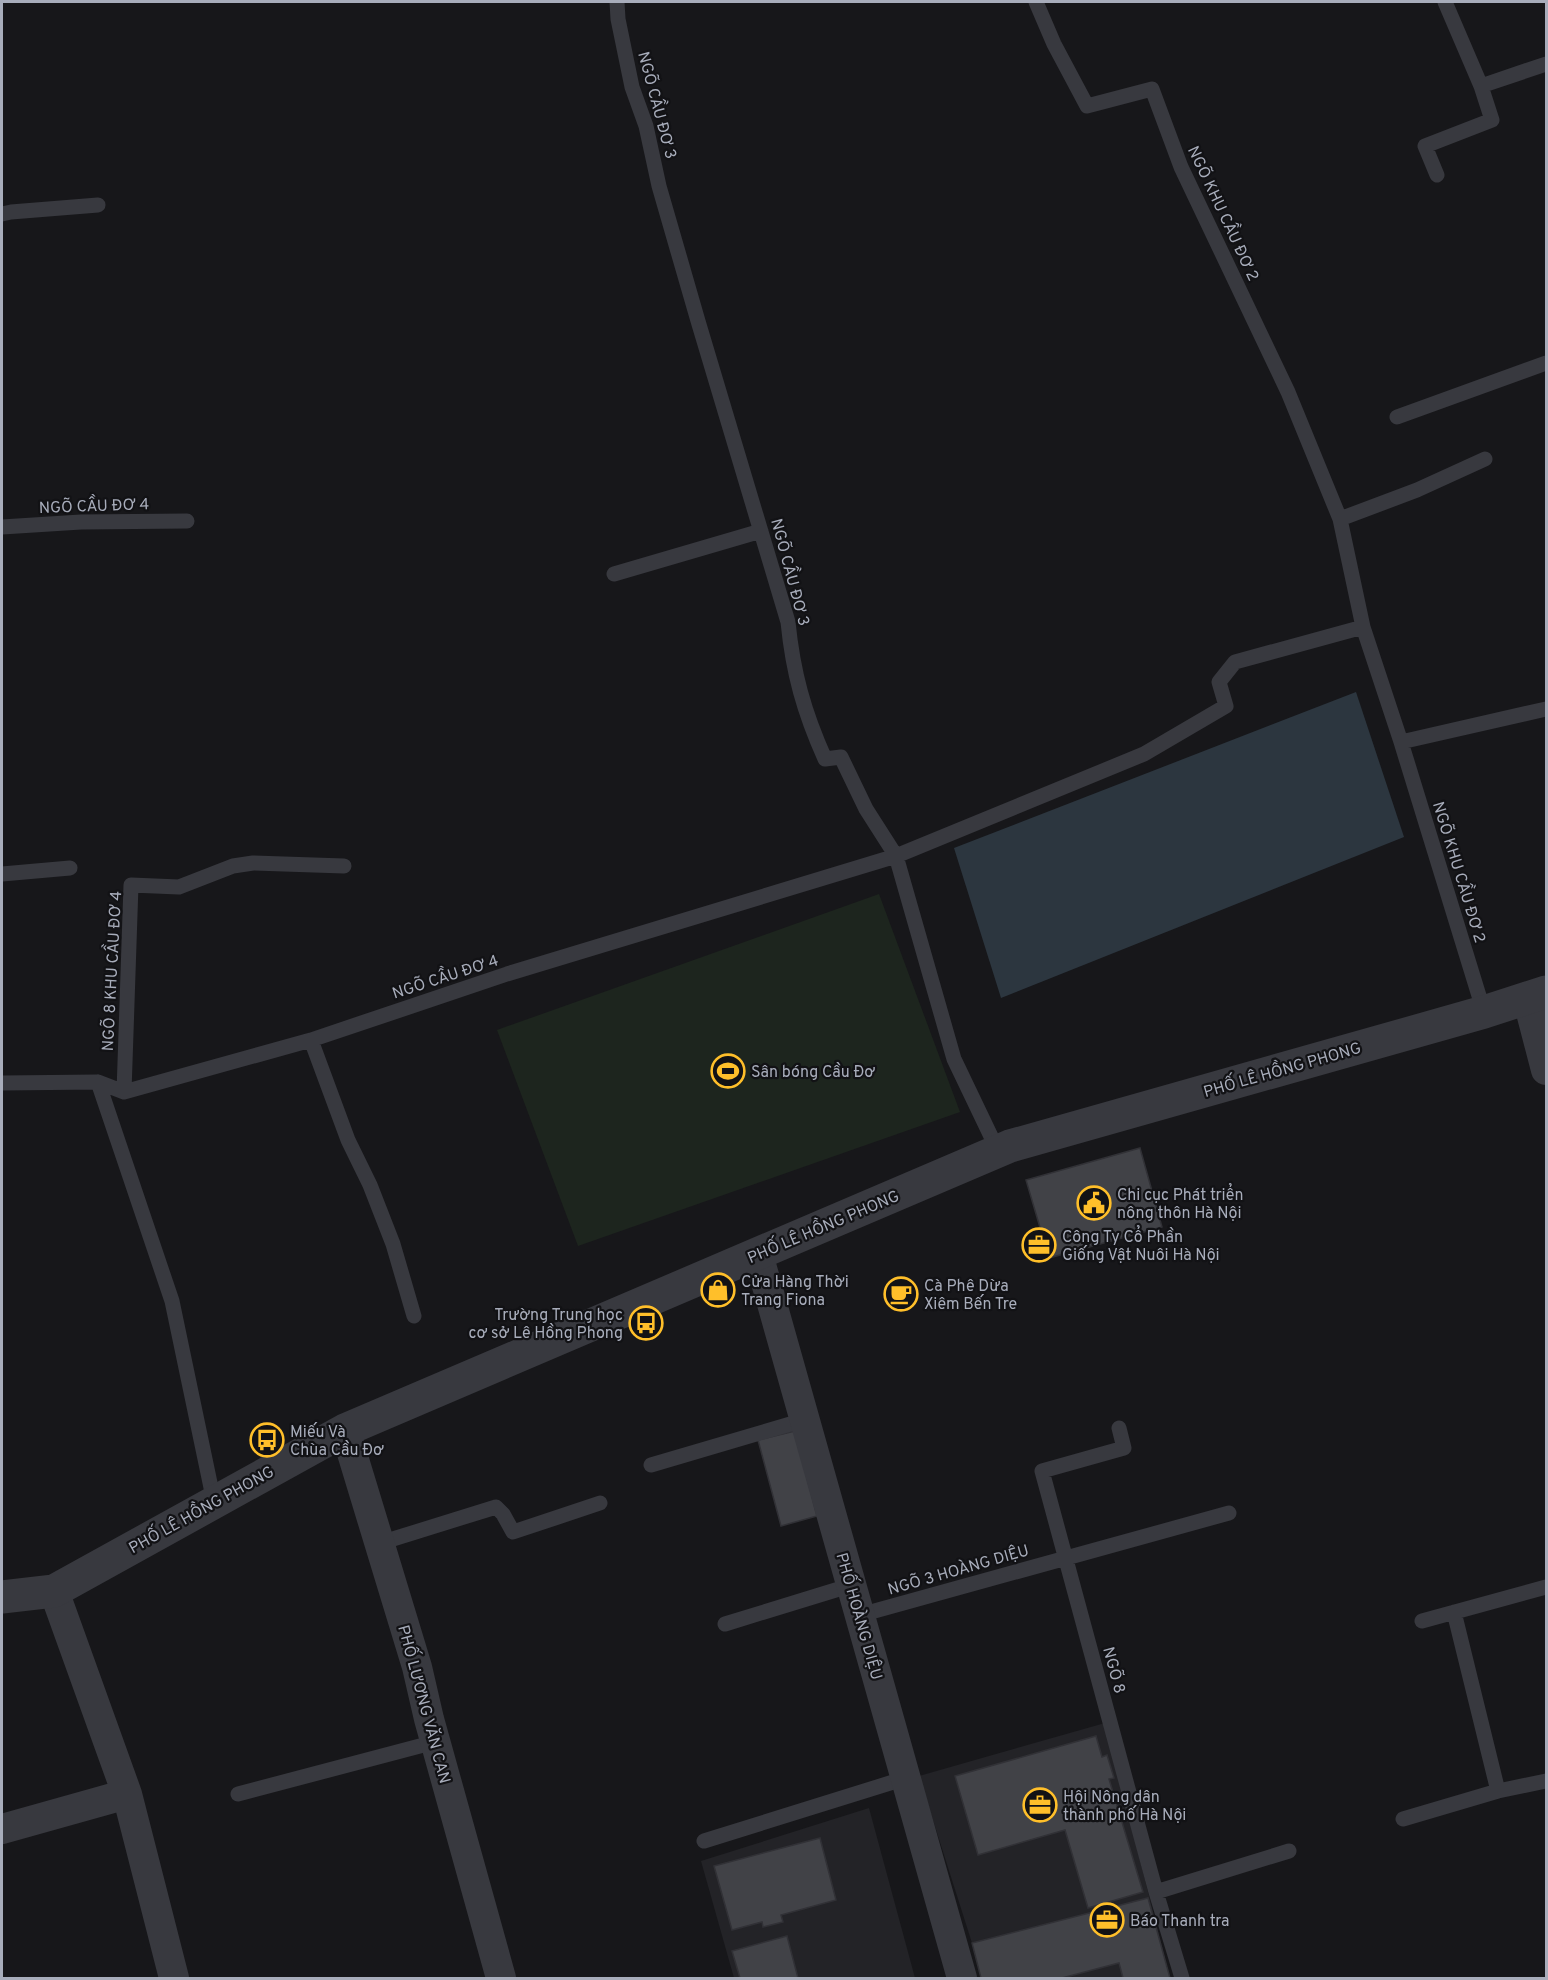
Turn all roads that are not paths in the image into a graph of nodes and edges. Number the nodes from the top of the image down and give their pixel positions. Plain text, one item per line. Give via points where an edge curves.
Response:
1 (617, 2) edge
2 (1036, 2) edge
3 (1445, 2) edge
4 (1546, 64) edge
5 (1481, 86) junction
6 (1437, 175) dead end
7 (98, 205) dead end
8 (2, 214) edge
9 (1546, 363) edge
10 (1397, 417) dead end
11 (1485, 459) dead end
12 (1340, 519) junction
13 (187, 522) dead end
14 (2, 527) edge
15 (761, 531) junction
16 (614, 574) dead end
17 (1363, 627) junction
18 (1546, 709) edge
19 (1401, 742) junction
20 (896, 855) junction
21 (344, 866) dead end
22 (70, 868) dead end
23 (2, 874) edge
24 (1537, 994) edge
25 (1484, 1012) junction
26 (311, 1040) junction
27 (1546, 1070) edge
28 (98, 1082) junction
29 (2, 1083) edge
30 (124, 1092) junction
31 (998, 1151) junction
32 (758, 1254) junction
33 (414, 1316) dead end
34 (804, 1420) junction
35 (1119, 1428) dead end
36 (345, 1430) junction
37 (651, 1466) dead end
38 (214, 1502) junction
39 (600, 1503) dead end
40 (1229, 1513) dead end
41 (380, 1543) junction
42 (1066, 1558) junction
43 (852, 1585) junction
44 (1546, 1587) edge
45 (54, 1591) junction
46 (2, 1597) edge
47 (1454, 1612) junction
48 (860, 1615) junction
49 (1422, 1621) dead end
50 (725, 1624) dead end
51 (435, 1742) junction
52 (906, 1778) junction
53 (1546, 1781) edge
54 (1498, 1791) junction
55 (127, 1794) junction
56 (238, 1794) dead end
57 (1402, 1819) dead end
58 (2, 1829) edge
59 (704, 1841) dead end
60 (1289, 1851) dead end
61 (1156, 1892) junction
62 (174, 1978) edge
63 (501, 1978) edge
64 (962, 1978) edge
65 (1182, 1978) edge

1 - 15 lane, NGÕ CẦU ĐƠ 3 via 632,87
2 - 12 lane, NGÕ KHU CẦU ĐƠ 2 via 1087,106 1152,89 1181,167 1288,392
3 - 5 lane
4 - 5 lane
5 - 6 lane via 1492,120 1425,146
7 - 8 lane
9 - 10 lane
11 - 12 lane via 1418,490
12 - 17 lane, NGÕ KHU CẦU ĐƠ 2
13 - 14 lane, NGÕ CẦU ĐƠ 4
15 - 16 lane
15 - 20 lane, NGÕ CẦU ĐƠ 3 via 788,622 791,659 809,723 825,759 841,758 866,809
17 - 19 lane, NGÕ KHU CẦU ĐƠ 2
17 - 20 lane, NGÕ CẦU ĐƠ 4 via 1235,662 1219,682 1226,706 1144,754
18 - 19 lane
19 - 25 lane, NGÕ KHU CẦU ĐƠ 2
20 - 26 lane, NGÕ CẦU ĐƠ 4 via 507,974
20 - 31 lane, NGÕ CẦU ĐƠ 3 via 954,1059
21 - 30 lane, NGÕ 8 KHU CẦU ĐƠ 4 via 253,862 179,887 131,885
22 - 23 lane
24 - 25 street, PHỐ LÊ HỒNG PHONG
24 - 27 street
25 - 31 street, PHỐ LÊ HỒNG PHONG
26 - 30 lane, NGÕ CẦU ĐƠ 4
26 - 33 lane via 393,1244
28 - 29 lane
28 - 30 lane
28 - 38 lane via 172,1301
31 - 32 street, PHỐ LÊ HỒNG PHONG
32 - 34 street, PHỐ HOÀNG DIỆU
32 - 36 street, PHỐ LÊ HỒNG PHONG
34 - 37 lane
34 - 43 street, PHỐ HOÀNG DIỆU
35 - 42 lane, NGÕ 8 via 1124,1448 1042,1471
36 - 38 street, PHỐ LÊ HỒNG PHONG
36 - 41 street, PHỐ LƯƠNG VĂN CAN
38 - 45 street, PHỐ LÊ HỒNG PHONG
39 - 41 lane via 513,1532 496,1507
40 - 42 lane, NGÕ 3 HOÀNG DIỆU
41 - 51 street, PHỐ LƯƠNG VĂN CAN
42 - 48 lane, NGÕ 3 HOÀNG DIỆU
42 - 61 lane, NGÕ 8
43 - 48 street, PHỐ HOÀNG DIỆU
43 - 50 lane
44 - 47 lane
45 - 46 street, PHỐ LÊ HỒNG PHONG
45 - 55 street
47 - 49 lane
47 - 54 lane
48 - 52 street, PHỐ HOÀNG DIỆU
51 - 56 lane
51 - 63 street, PHỐ LƯƠNG VĂN CAN
52 - 59 lane
52 - 64 street, PHỐ HOÀNG DIỆU
53 - 54 lane
54 - 57 lane
55 - 58 street
55 - 62 street
60 - 61 lane
61 - 65 lane, NGÕ 8

